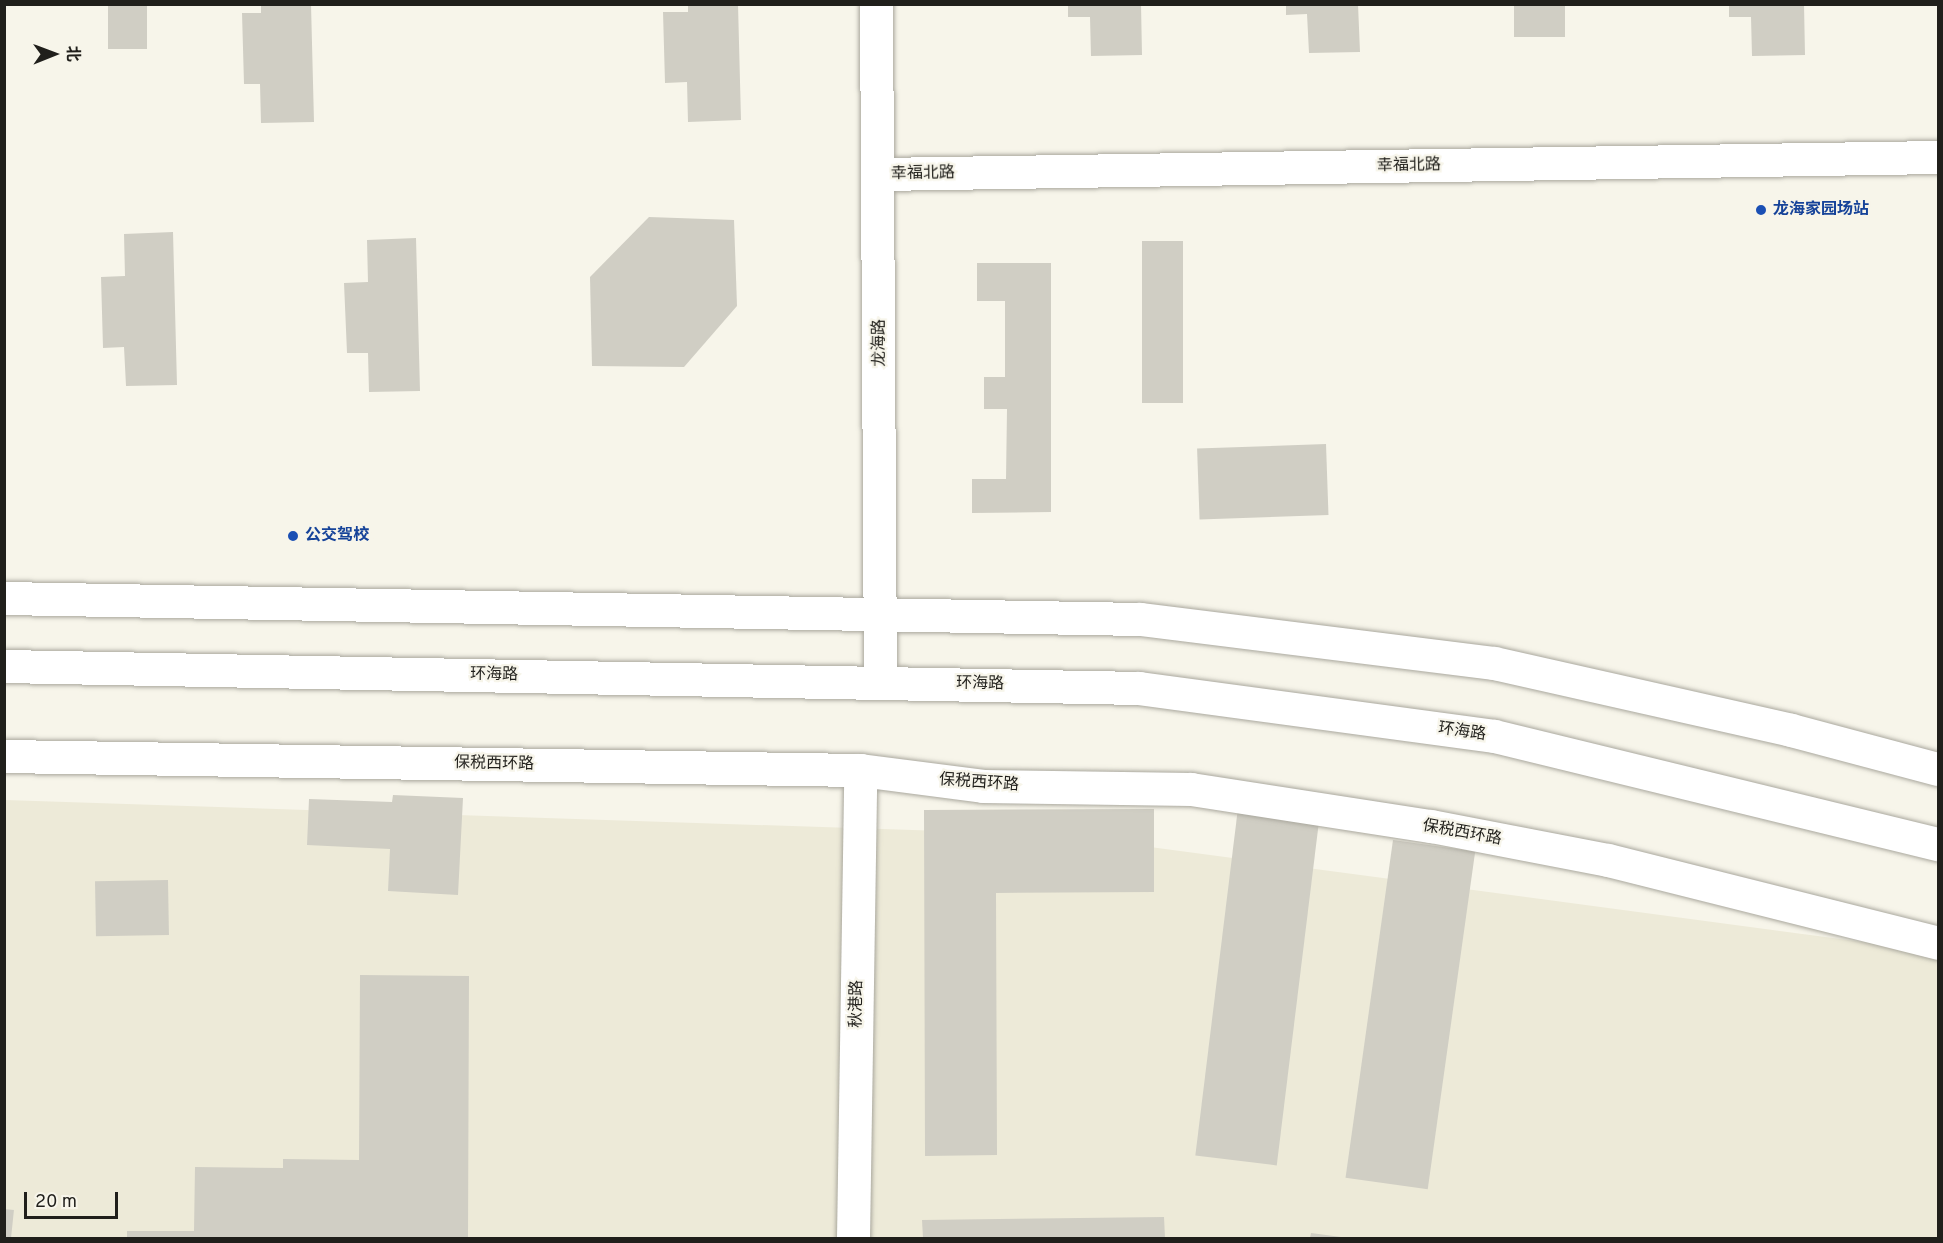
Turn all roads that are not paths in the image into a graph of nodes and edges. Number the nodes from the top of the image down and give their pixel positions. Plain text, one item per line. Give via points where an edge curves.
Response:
1 (876, 4) edge
2 (1938, 157) edge
3 (880, 174) junction
4 (4, 598) edge
5 (880, 616) junction
6 (4, 666) edge
7 (880, 682) junction
8 (4, 756) edge
9 (1938, 769) edge
10 (860, 770) junction
11 (1938, 844) edge
12 (1938, 943) edge
13 (853, 1239) edge

1 - 3 main road, 龙海路
2 - 3 main road, 幸福北路
3 - 5 main road, 龙海路
4 - 5 main road
5 - 7 main road, 龙海路
5 - 9 main road via 1140,619 1494,663 1791,730
6 - 7 main road, 环海路
7 - 11 main road, 环海路 via 1139,688 1494,736
8 - 10 main road, 保税西环路
10 - 12 main road, 保税西环路 via 983,786 1191,789 1431,826 1608,860
10 - 13 main road, 秋港路

